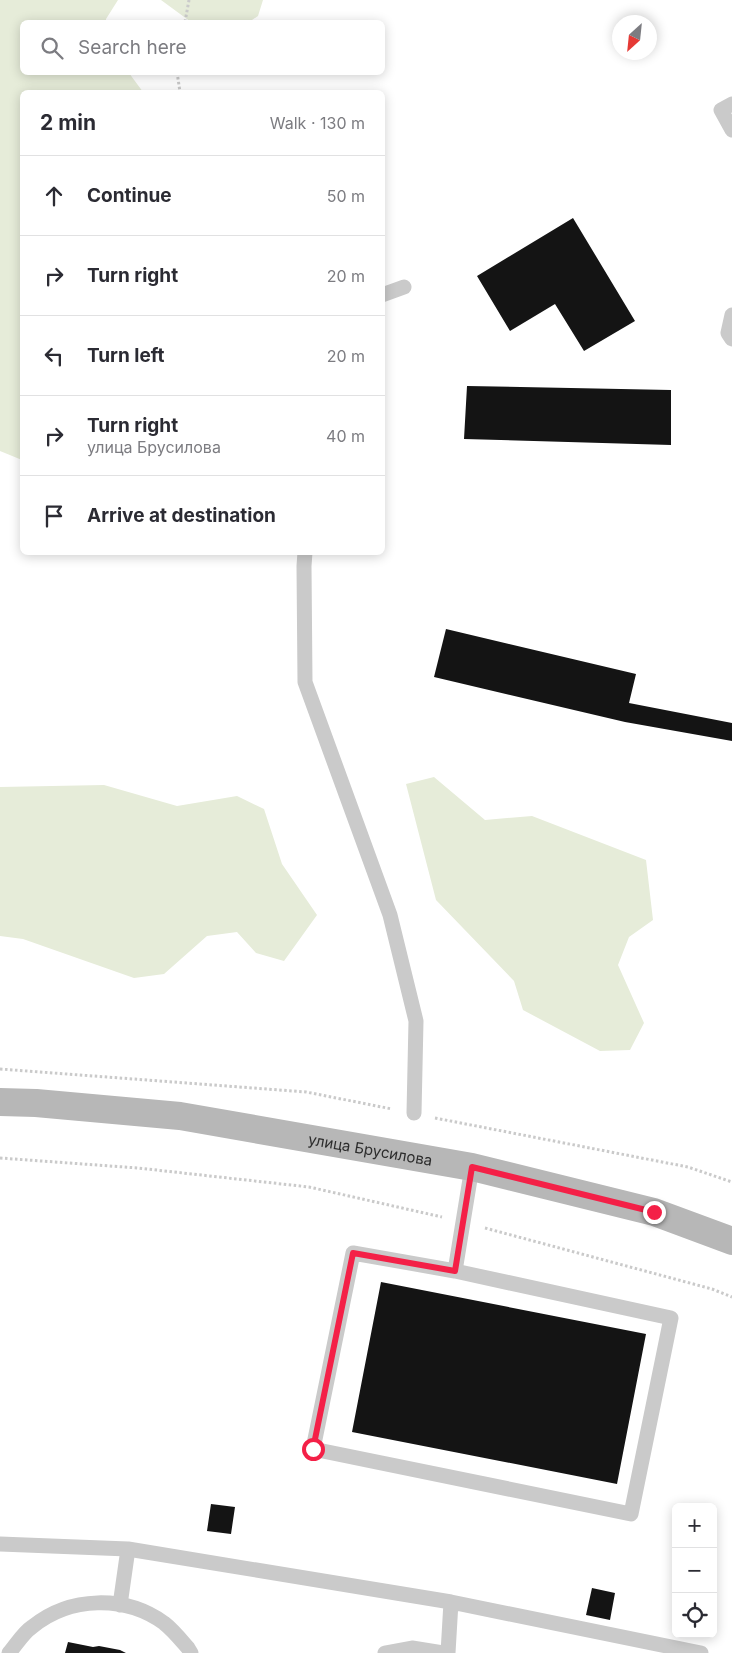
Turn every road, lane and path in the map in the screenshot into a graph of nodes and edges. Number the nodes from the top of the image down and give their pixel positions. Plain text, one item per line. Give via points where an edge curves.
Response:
1 (189, 0) edge
2 (184, 20) edge
3 (177, 75) edge
4 (180, 90) edge
5 (732, 104) edge
6 (732, 130) edge
7 (404, 288) dead end
8 (385, 294) edge
9 (732, 315) edge
10 (732, 339) edge
11 (306, 555) edge
12 (0, 1070) edge
13 (0, 1102) edge
14 (414, 1114) junction
15 (0, 1158) edge
16 (472, 1167) junction
17 (732, 1182) edge
18 (463, 1222) junction
19 (732, 1241) edge
20 (455, 1271) junction
21 (732, 1297) edge
22 (0, 1544) edge
23 (128, 1549) junction
24 (451, 1602) junction
25 (120, 1605) junction
26 (681, 1651) edge
27 (9, 1653) edge
28 (191, 1653) edge
29 (385, 1653) edge
30 (443, 1653) edge
31 (448, 1653) edge
32 (701, 1653) edge

1 - 2 path
3 - 4 path
5 - 6 lane via 721,110
7 - 8 lane
9 - 10 lane via 728,333
11 - 14 lane via 305,682 392,924 416,1021
12 - 14 path via 306,1092
13 - 16 street, улица Брусилова via 180,1116
14 - 17 path via 688,1167
15 - 18 path via 138,1168 309,1187
16 - 18 lane
16 - 19 street, улица Брусилова via 654,1212
18 - 20 lane
18 - 21 path
20 - 20 lane via 671,1318 631,1514 313,1449 353,1253
22 - 23 lane
23 - 24 lane
23 - 25 lane
24 - 26 lane
24 - 31 lane
25 - 27 lane via 99,1602 63,1608 31,1627
25 - 28 lane via 135,1607 165,1624
26 - 32 lane
29 - 30 lane via 412,1648

